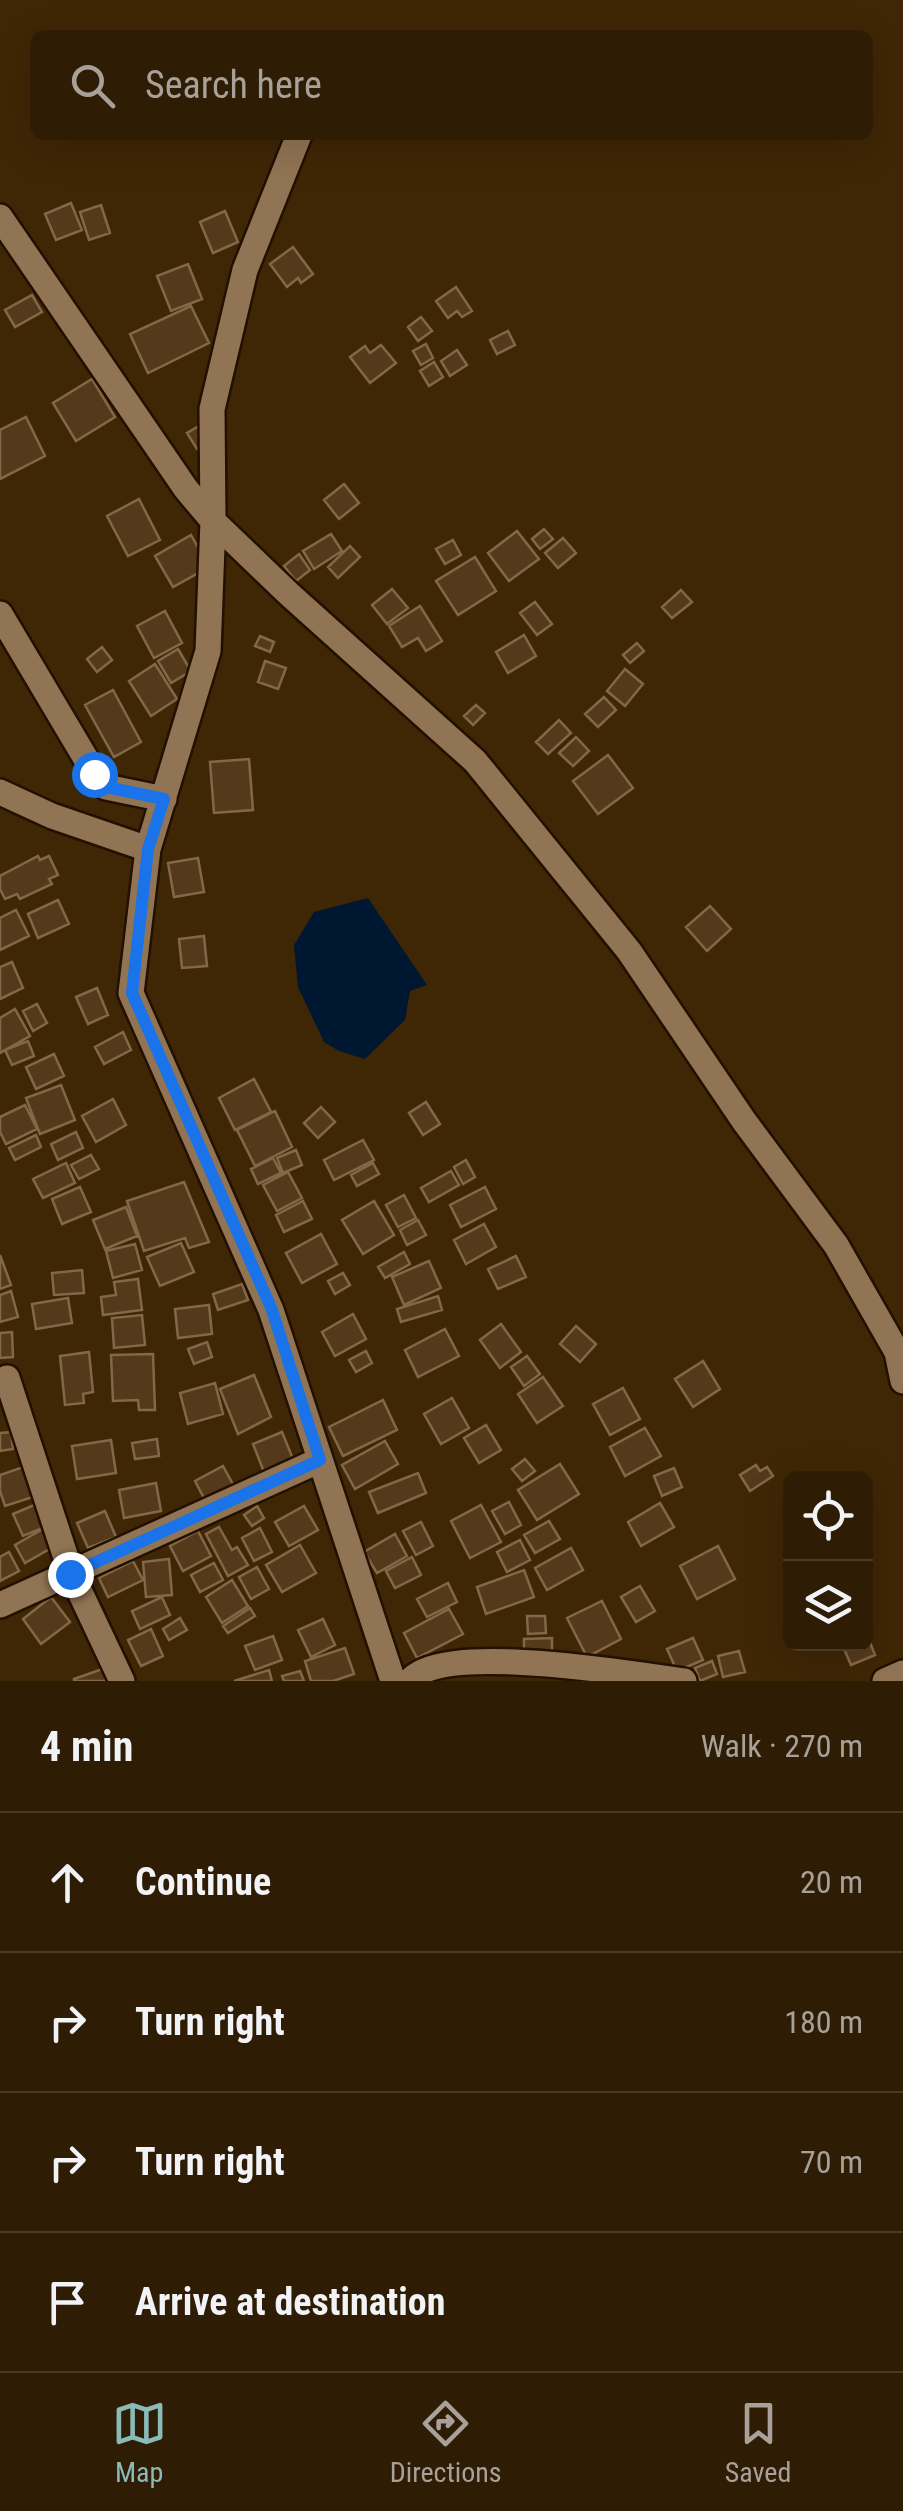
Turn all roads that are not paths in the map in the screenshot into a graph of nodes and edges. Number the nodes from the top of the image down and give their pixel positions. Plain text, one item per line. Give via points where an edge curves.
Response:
1 (297, 140) edge
2 (0, 216) edge
3 (213, 521) junction
4 (0, 614) edge
5 (0, 792) edge
6 (164, 799) junction
7 (148, 849) junction
8 (7, 1378) dead end
9 (903, 1381) edge
10 (320, 1460) junction
11 (70, 1574) junction
12 (0, 1605) edge
13 (903, 1673) edge
14 (122, 1681) edge
15 (393, 1681) edge
16 (410, 1681) edge
17 (684, 1681) edge
18 (885, 1681) edge

1 - 3 street via 245,270 212,410
2 - 3 street
3 - 6 street via 208,651
3 - 9 street via 475,760 617,936 836,1245 897,1352
4 - 6 street via 94,774 106,787
5 - 7 street
6 - 7 street
7 - 10 street via 132,993 272,1310
8 - 11 street
10 - 11 street
10 - 15 street
11 - 12 street
11 - 14 street
13 - 18 street
16 - 17 street via 416,1672 471,1660

